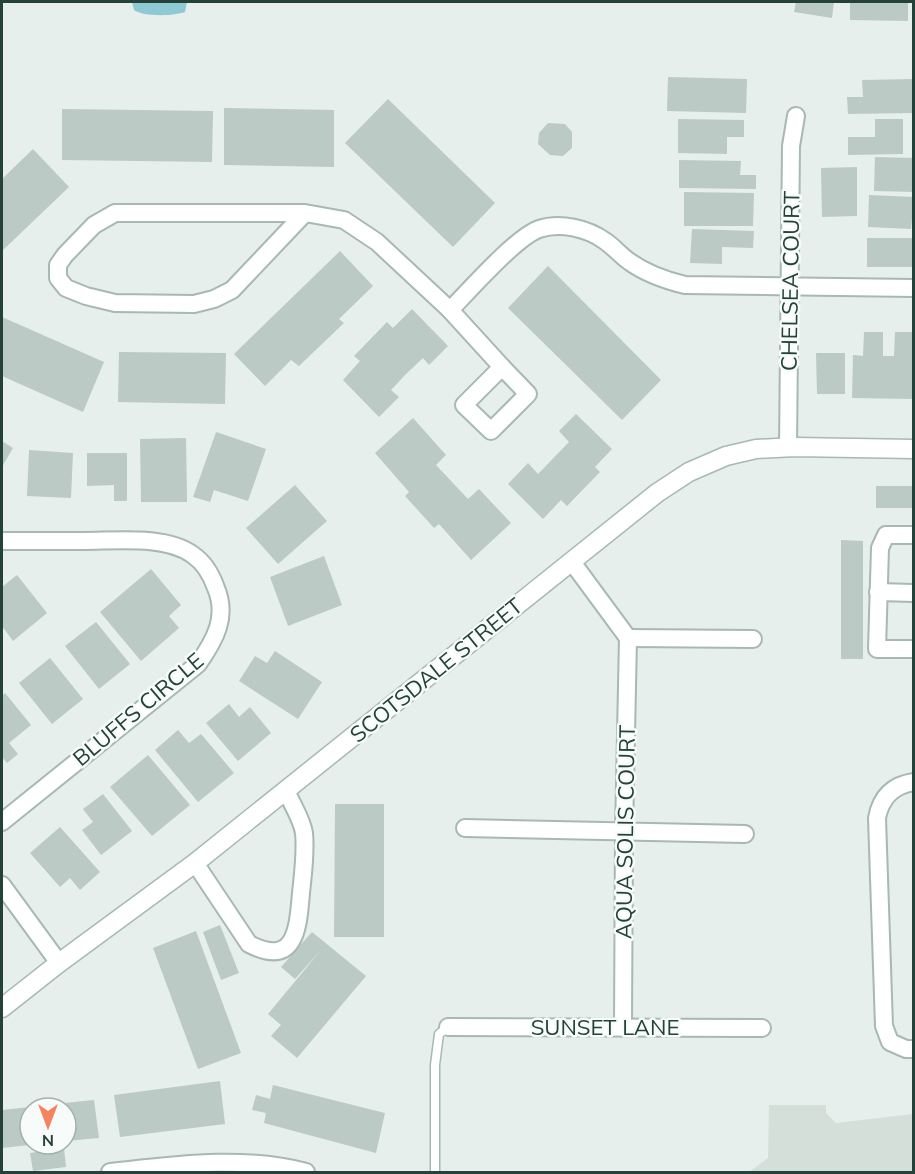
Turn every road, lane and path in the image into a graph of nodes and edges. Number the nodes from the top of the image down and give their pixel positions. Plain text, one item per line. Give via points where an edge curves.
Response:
1 (796, 116) dead end
2 (305, 213) junction
3 (790, 287) junction
4 (914, 288) edge
5 (450, 310) junction
6 (502, 368) dead end
7 (788, 448) junction
8 (914, 449) edge
9 (914, 536) edge
10 (2, 541) edge
11 (572, 562) junction
12 (878, 592) junction
13 (914, 593) edge
14 (628, 638) junction
15 (753, 639) dead end
16 (914, 650) edge
17 (914, 782) edge
18 (286, 790) junction
19 (2, 822) edge
20 (465, 828) dead end
21 (624, 831) junction
22 (745, 834) dead end
23 (195, 863) junction
24 (2, 885) edge
25 (59, 963) junction
26 (2, 1008) edge
27 (623, 1026) junction
28 (448, 1027) joint
29 (762, 1028) dead end
30 (914, 1049) edge
31 (110, 1173) edge
32 (306, 1173) edge
33 (435, 1173) edge

1 - 3 street, CHELSEA COURT via 791,146
2 - 2 street via 231,290 214,300 115,303 66,288 58,278 58,265 65,255 94,225 115,213
2 - 5 street via 344,220 377,242
3 - 4 street
3 - 5 street via 685,285 655,278 604,240 581,228 558,226 521,239
3 - 7 street, CHELSEA COURT
5 - 6 street
7 - 8 street, SCOTSDALE STREET
7 - 11 street, SCOTSDALE STREET via 756,449 689,471
9 - 12 street via 886,535 880,548
10 - 19 street, BLUFFS CIRCLE via 144,541 171,545 192,554 209,570 218,593 221,617 214,642 198,664
11 - 14 street
11 - 18 street, SCOTSDALE STREET
12 - 13 street
12 - 16 street via 877,649
14 - 15 street
14 - 21 street, AQUA SOLIS COURT
17 - 30 street via 897,786 887,794 878,818 884,1026 890,1042
18 - 23 street, SCOTSDALE STREET
18 - 23 street via 303,830 304,859 299,923 287,946 273,952 249,944
20 - 21 street
21 - 22 street
21 - 27 street, AQUA SOLIS COURT
23 - 25 street, SCOTSDALE STREET
24 - 25 street
25 - 26 street, SCOTSDALE STREET
27 - 28 street, SUNSET LANE
27 - 29 street, SUNSET LANE
28 - 33 lane via 439,1034 435,1065
31 - 32 street via 195,1163 259,1164

